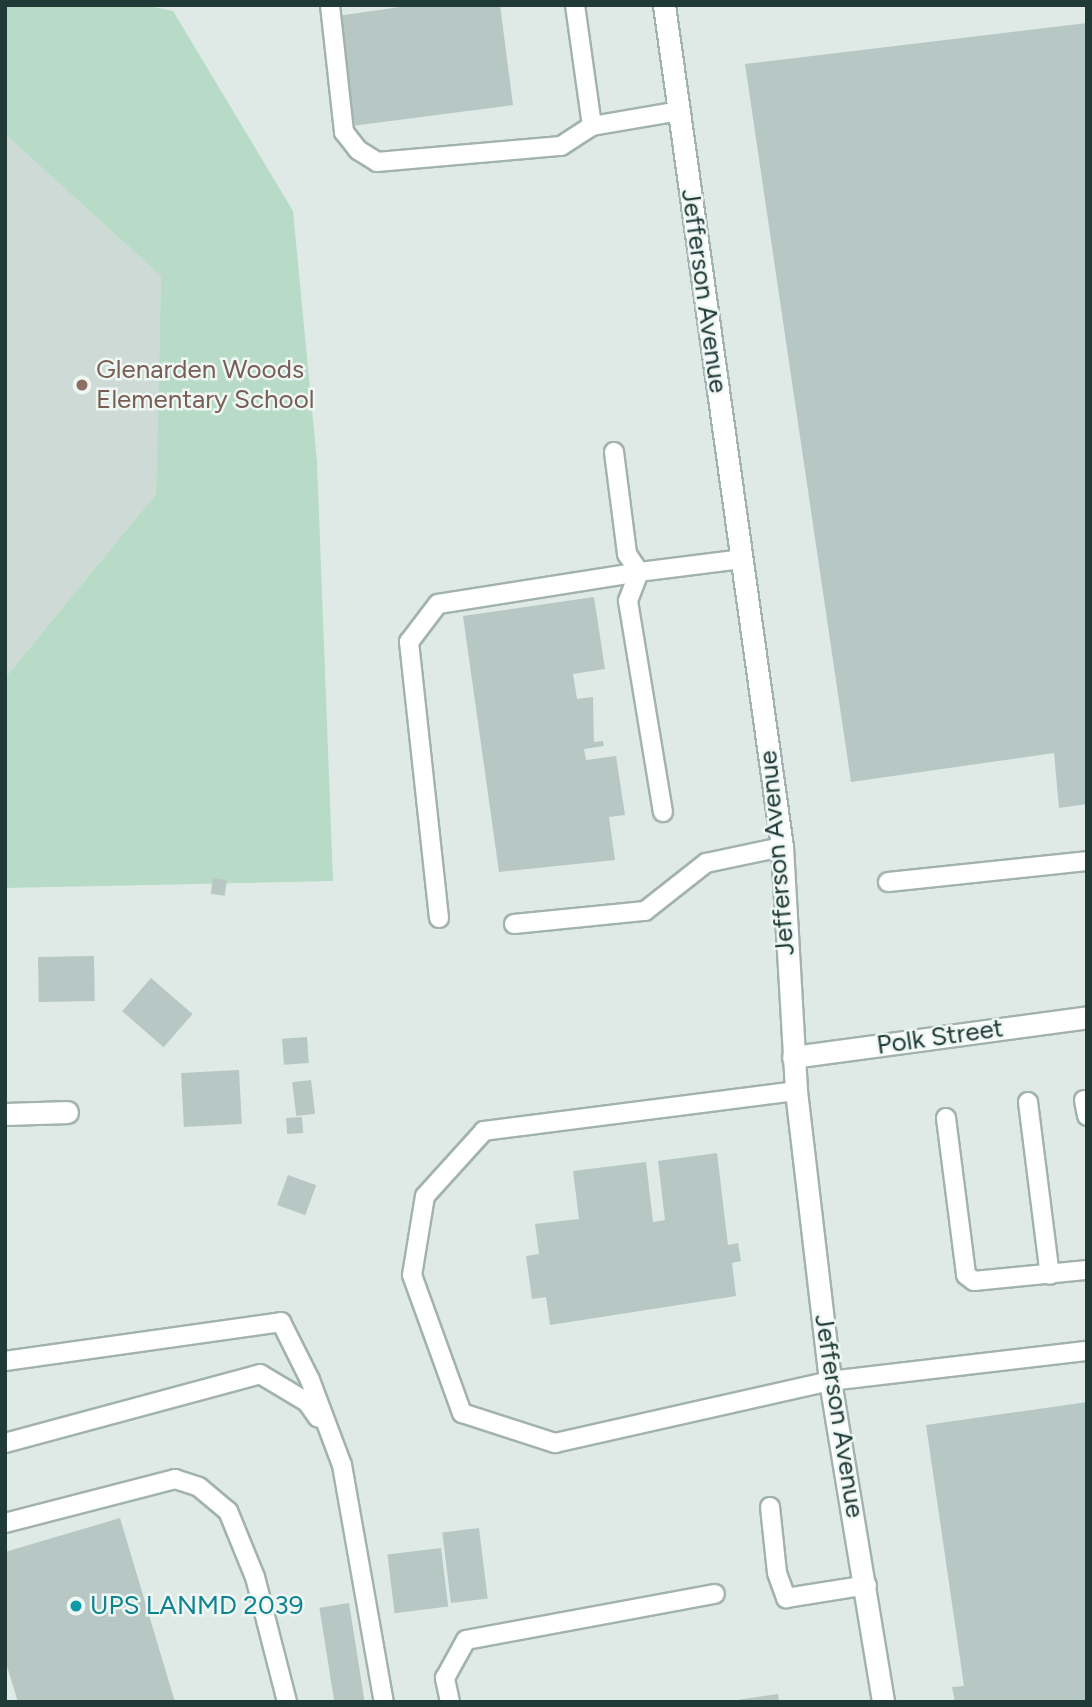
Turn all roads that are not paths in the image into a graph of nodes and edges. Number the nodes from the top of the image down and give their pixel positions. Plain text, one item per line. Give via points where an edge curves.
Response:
1 (330, 5) edge
2 (575, 5) edge
3 (664, 5) edge
4 (679, 111) junction
5 (592, 126) junction
6 (614, 452) dead end
7 (742, 559) junction
8 (639, 572) junction
9 (663, 812) dead end
10 (782, 847) junction
11 (1087, 861) edge
12 (888, 882) dead end
13 (439, 918) dead end
14 (514, 924) dead end
15 (1087, 1017) edge
16 (793, 1057) junction
17 (796, 1091) junction
18 (1028, 1102) dead end
19 (67, 1112) dead end
20 (5, 1114) edge
21 (946, 1118) dead end
22 (1087, 1270) edge
23 (1050, 1275) junction
24 (1087, 1351) edge
25 (5, 1361) edge
26 (830, 1381) junction
27 (325, 1430) junction
28 (5, 1443) edge
29 (770, 1507) dead end
30 (5, 1523) edge
31 (867, 1586) junction
32 (715, 1594) dead end
33 (287, 1702) edge
34 (384, 1702) edge
35 (450, 1702) edge
36 (883, 1702) edge

1 - 5 lane via 344,132 358,150 377,162 561,146
2 - 5 lane
3 - 4 street, Jefferson Avenue
4 - 5 lane
4 - 7 street, Jefferson Avenue
6 - 8 lane via 627,554
7 - 8 lane
7 - 10 street, Jefferson Avenue
8 - 9 lane via 628,601
8 - 13 lane via 438,604 409,642
10 - 14 lane via 706,863 645,911
10 - 16 street, Jefferson Avenue
11 - 12 lane
15 - 16 street, Polk Street
16 - 17 street, Jefferson Avenue
17 - 26 street, Jefferson Avenue
17 - 26 lane via 484,1131 425,1196 412,1275 462,1413 555,1443
18 - 23 lane
19 - 20 street
21 - 23 lane via 966,1275 974,1281
22 - 23 lane
24 - 26 lane
25 - 27 lane via 281,1322 310,1380
26 - 31 street, Jefferson Avenue
27 - 28 lane via 307,1402 260,1374
27 - 34 lane via 342,1465
29 - 31 lane via 776,1573 786,1598
30 - 33 lane via 175,1479 199,1487 228,1511 255,1577
31 - 36 street, Jefferson Avenue
32 - 35 lane via 466,1640 445,1678

